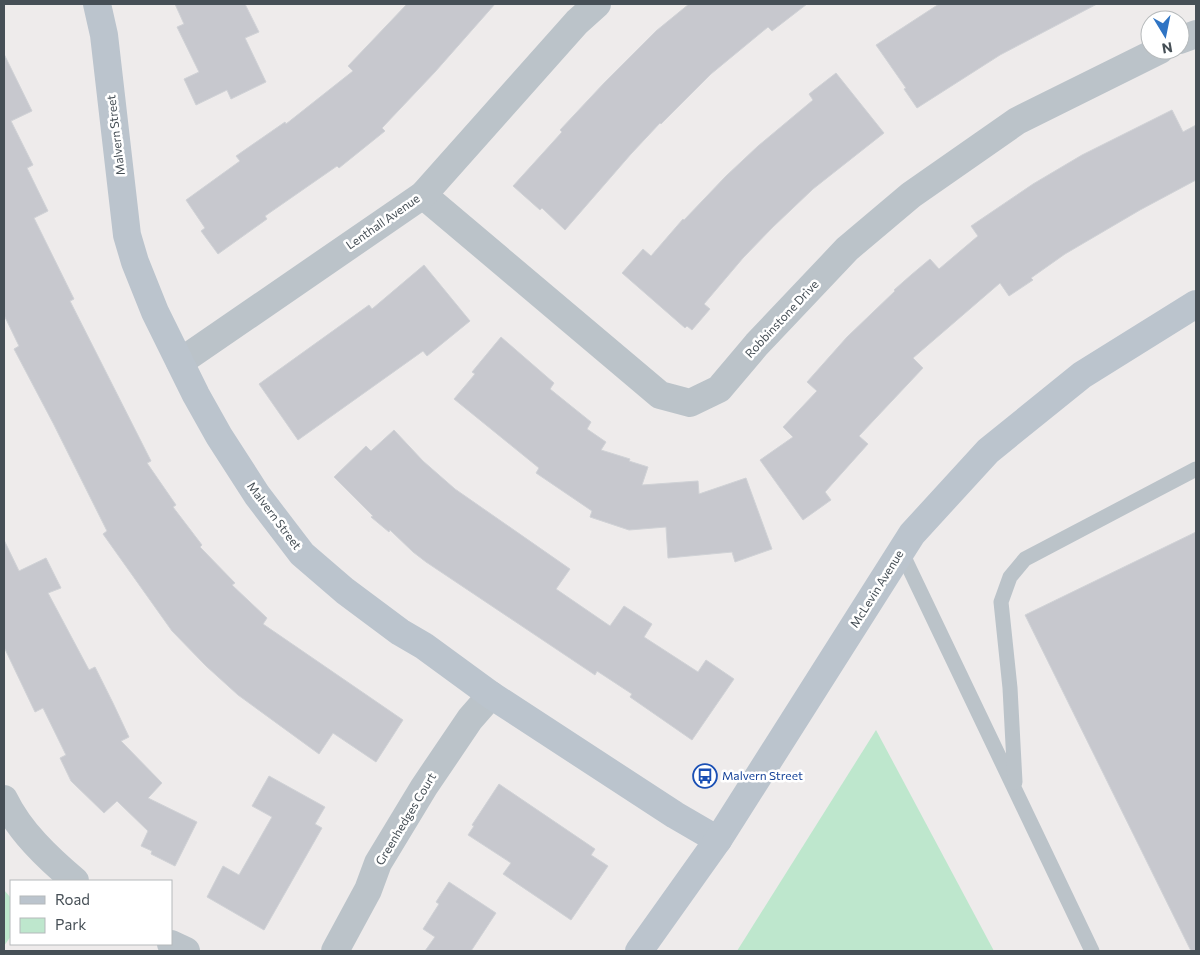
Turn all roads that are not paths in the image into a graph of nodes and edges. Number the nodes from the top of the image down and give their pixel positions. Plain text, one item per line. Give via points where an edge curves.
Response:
1 (97, 4) edge
2 (597, 4) edge
3 (1140, 60) edge
4 (423, 195) junction
5 (1196, 304) edge
6 (180, 362) junction
7 (1196, 469) edge
8 (901, 551) junction
9 (491, 695) junction
10 (1016, 789) junction
11 (4, 799) edge
12 (718, 840) junction
13 (74, 880) edge
14 (172, 944) edge
15 (186, 951) edge
16 (335, 951) edge
17 (640, 951) edge
18 (1092, 951) edge

1 - 6 street, Malvern Street via 104,35 127,235 155,312
2 - 4 street, Lenthall Avenue
3 - 4 street, Robbinstone Drive via 1017,122 911,195 847,249 719,389 690,403 660,395
4 - 6 street, Lenthall Avenue
5 - 8 street, McLevin Avenue via 1082,375 988,451 912,534
6 - 9 street, Malvern Street via 219,436 257,495 302,554 344,592
7 - 10 lane via 1026,559 1010,577 1001,602
8 - 10 lane
8 - 12 street, McLevin Avenue
9 - 12 street, Malvern Street
9 - 16 street, Greenhedges Court via 470,719 424,787 378,863 368,890
10 - 18 lane
11 - 13 street via 44,854
12 - 17 street, McLevin Avenue
14 - 15 street

